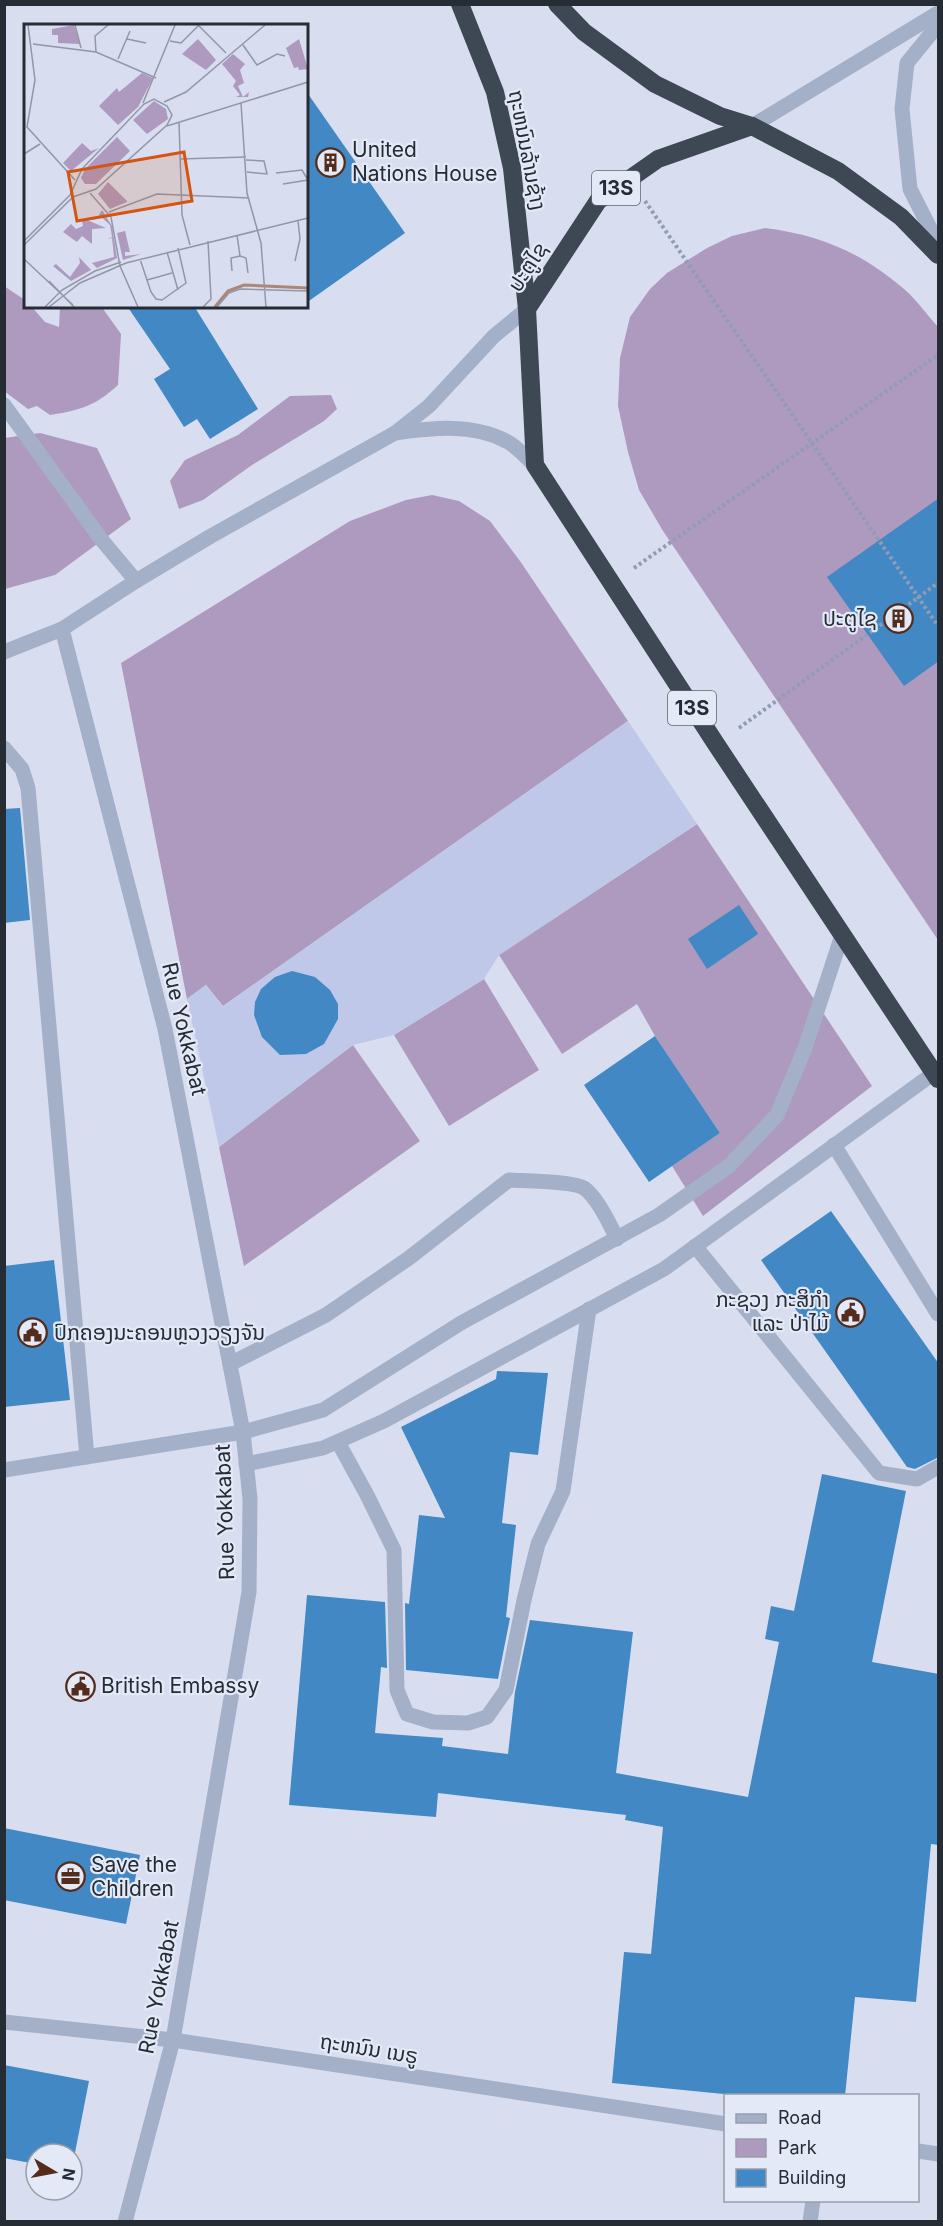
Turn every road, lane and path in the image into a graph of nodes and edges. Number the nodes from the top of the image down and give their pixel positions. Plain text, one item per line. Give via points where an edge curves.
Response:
1 (460, 4) edge
2 (557, 4) edge
3 (939, 13) edge
4 (939, 24) edge
5 (752, 126) junction
6 (629, 178) junction
7 (939, 244) edge
8 (939, 255) edge
9 (527, 309) junction
10 (939, 355) edge
11 (4, 405) edge
12 (395, 433) junction
13 (812, 443) junction
14 (535, 465) junction
15 (136, 581) junction
16 (939, 583) edge
17 (612, 584) junction
18 (919, 597) junction
19 (939, 626) edge
20 (62, 629) junction
21 (4, 652) edge
22 (716, 744) junction
23 (4, 748) edge
24 (842, 935) junction
25 (936, 1076) edge
26 (834, 1145) junction
27 (617, 1239) junction
28 (695, 1246) junction
29 (589, 1310) junction
30 (939, 1314) edge
31 (230, 1364) junction
32 (243, 1432) junction
33 (338, 1442) junction
34 (87, 1457) junction
35 (246, 1464) junction
36 (939, 1467) edge
37 (4, 1470) edge
38 (4, 2022) edge
39 (172, 2040) junction
40 (724, 2124) edge
41 (919, 2151) edge
42 (939, 2154) edge
43 (813, 2202) edge
44 (125, 2222) edge
45 (810, 2222) edge

1 - 9 highway, ຖະຫນົນລ້ານຊ້າງ / 13S via 495,92 512,168
2 - 5 highway via 584,32 655,84 720,116
3 - 5 street
4 - 7 street via 907,63 902,109 910,189
5 - 6 highway, ປະຕູໄຊ / 13S via 658,159
5 - 8 highway via 838,171 901,217
6 - 9 highway, ປະຕູໄຊ / 13S via 598,201
6 - 13 path
9 - 12 street via 494,336 429,406
9 - 14 highway, ປະຕູໄຊ / 13S
10 - 13 path
11 - 15 street
12 - 14 street via 436,428 473,430 508,441
12 - 15 street
13 - 17 path
13 - 18 path
14 - 17 highway, ປະຕູໄຊ / 13S
15 - 20 street
16 - 18 path
17 - 22 highway, ປະຕູໄຊ / 13S
18 - 19 path
18 - 22 path
20 - 21 street
20 - 31 street, Rue Yokkabat via 165,1029
22 - 24 highway, ປະຕູໄຊ / 13S
23 - 34 street via 22,769 28,788
24 - 25 highway, ປະຕູໄຊ / 13S
24 - 27 street via 806,1048 777,1115 729,1166
25 - 26 street
26 - 28 street
26 - 30 street
27 - 31 street via 606,1214 583,1188 509,1180 326,1315
27 - 32 street via 461,1323 323,1410
28 - 29 street via 664,1269
28 - 36 street via 879,1473 917,1479
29 - 33 street
29 - 33 street via 563,1491 538,1544 506,1690 487,1717 468,1723 434,1722 407,1714 397,1690 394,1550
31 - 32 street, Rue Yokkabat
32 - 34 street
32 - 35 street, Rue Yokkabat
33 - 35 street
34 - 37 street
35 - 39 street, Rue Yokkabat via 250,1499 249,1592
38 - 39 street, ຖະຫນົນ ເນຣູ
39 - 40 street, ຖະຫນົນ ເນຣູ
39 - 44 street, Rue Yokkabat
41 - 42 street
43 - 45 street

